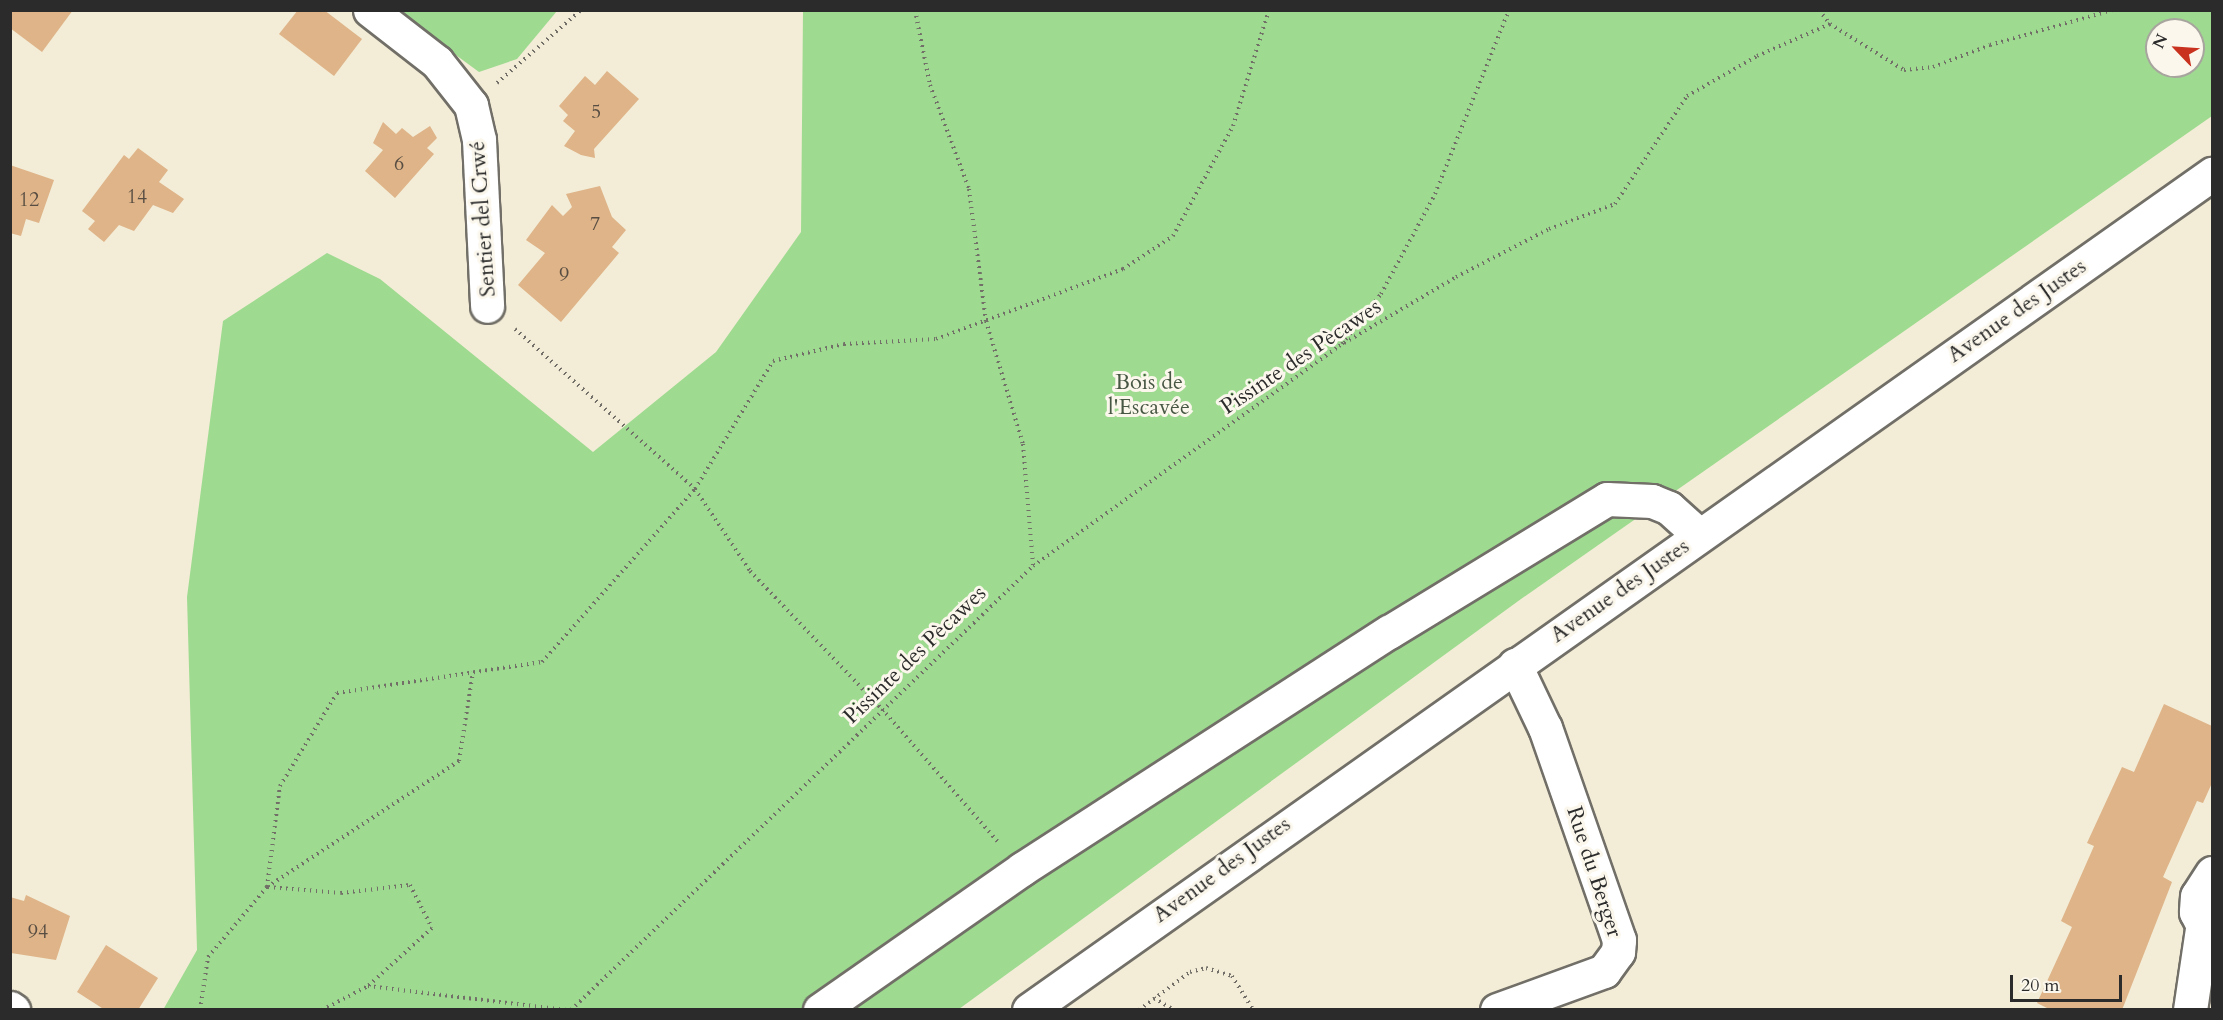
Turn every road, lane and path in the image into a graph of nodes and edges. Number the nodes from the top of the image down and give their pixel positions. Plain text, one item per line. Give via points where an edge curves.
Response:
1 (370, 10) edge
2 (581, 10) edge
3 (915, 10) edge
4 (1269, 10) edge
5 (1509, 10) edge
6 (1819, 10) edge
7 (2113, 10) edge
8 (1830, 24) junction
9 (471, 105) junction
10 (2212, 174) edge
11 (487, 306) joint
12 (986, 321) junction
13 (1339, 346) junction
14 (695, 489) junction
15 (1699, 535) junction
16 (1033, 566) junction
17 (1515, 665) junction
18 (473, 672) junction
19 (882, 708) junction
20 (1022, 869) junction
21 (2212, 873) edge
22 (267, 887) junction
23 (2207, 936) edge
24 (368, 986) junction
25 (1154, 998) junction
26 (200, 1010) edge
27 (322, 1010) edge
28 (569, 1010) edge
29 (820, 1010) edge
30 (1029, 1010) edge
31 (1139, 1010) edge
32 (1174, 1010) edge
33 (1253, 1010) edge
34 (1497, 1010) edge
35 (2190, 1010) edge

1 - 9 main road, Sentier del Crwé via 437,62
2 - 9 path
3 - 12 path via 930,86 969,189
4 - 12 path via 1233,126 1173,236 1123,269
5 - 13 path via 1434,194 1381,294
6 - 8 path
7 - 8 path via 1990,45 1933,67 1904,70
8 - 13 path, Pissinte des Pècawes via 1757,56 1687,96 1615,204 1549,229 1456,277
9 - 11 main road, Sentier del Crwé via 479,140
10 - 15 main road, Avenue des Justes
11 - 14 path, Sentier del Crwé
12 - 14 path via 936,339 844,344 773,361
12 - 16 path via 1023,444
13 - 16 path, Pissinte des Pècawes
14 - 18 path via 542,662
14 - 19 path, Sentier del Crwé via 750,571
15 - 17 main road, Avenue des Justes
15 - 20 main road via 1669,508 1652,501 1607,499 1389,632
16 - 19 path, Pissinte des Pècawes
17 - 30 main road, Avenue des Justes
17 - 34 main road, Rue du Berger via 1545,728 1619,940 1618,952 1604,971
18 - 22 path via 459,761
18 - 22 path via 337,693 280,786
19 - 20 path, Sentier del Crwé
19 - 28 path, Pissinte des Pècawes
20 - 29 main road
21 - 23 main road via 2197,896
22 - 24 path via 341,893 410,885 432,928
22 - 26 path via 208,957
23 - 35 main road
24 - 27 path
24 - 28 path, Pissinte des Pècawes
25 - 31 path
25 - 32 path
25 - 33 path via 1191,972 1206,968 1232,976

